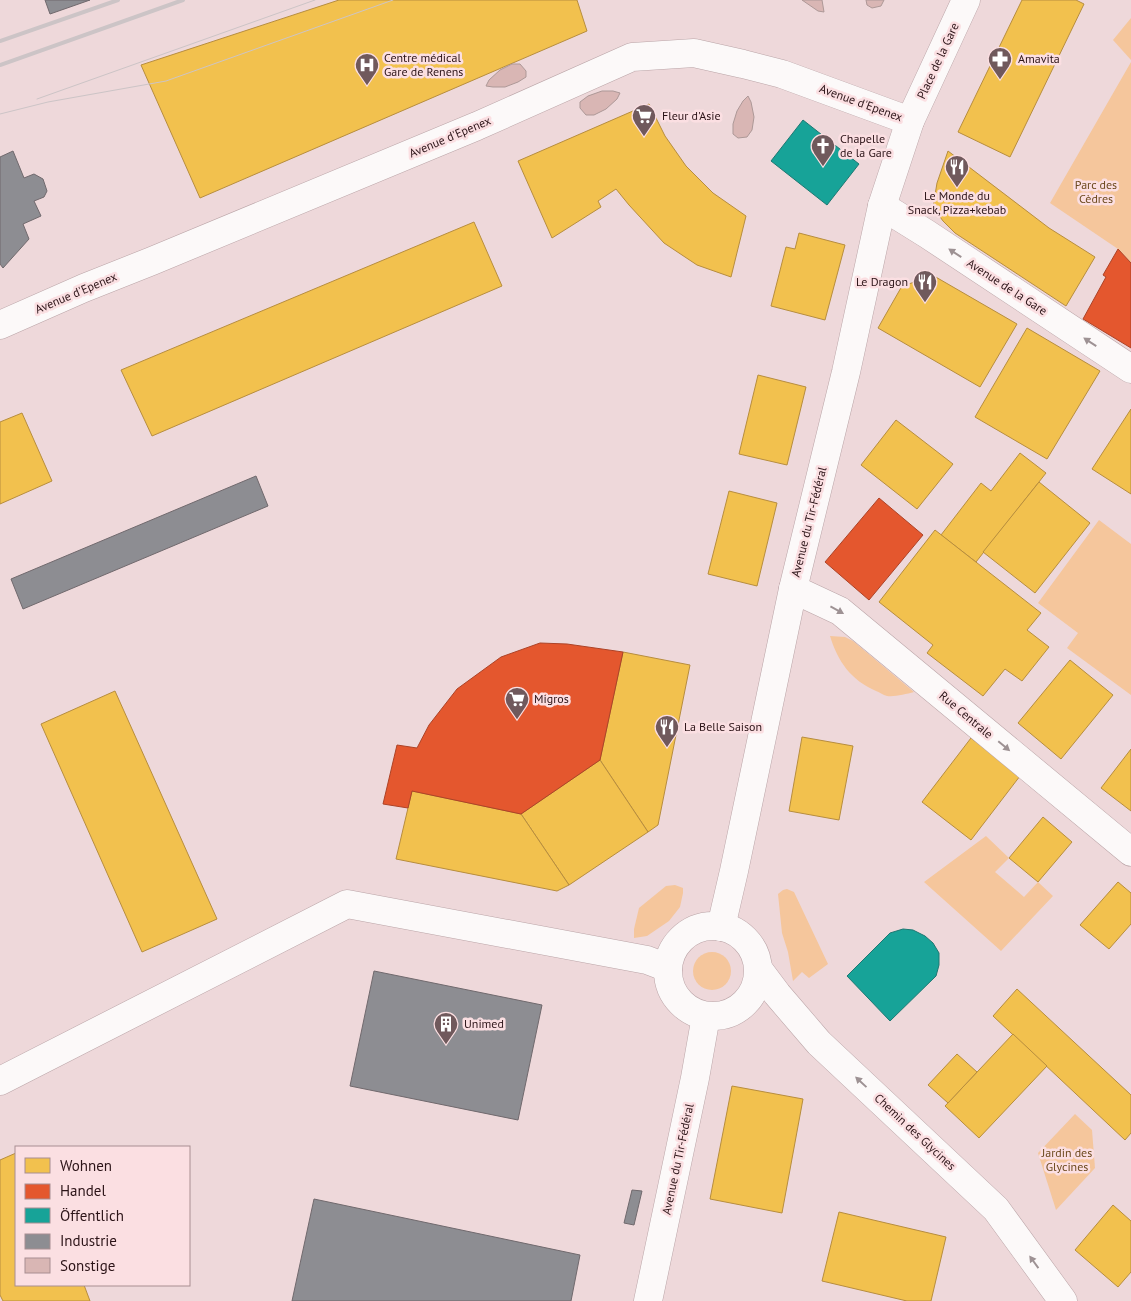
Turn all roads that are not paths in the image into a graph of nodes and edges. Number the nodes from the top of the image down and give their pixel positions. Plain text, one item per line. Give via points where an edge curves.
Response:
1 (966, 0) edge
2 (910, 121) junction
3 (882, 206) junction
4 (0, 325) edge
5 (1131, 369) edge
6 (793, 589) junction
7 (1131, 852) edge
8 (721, 927) junction
9 (668, 968) junction
10 (758, 970) junction
11 (706, 1016) junction
12 (0, 1081) edge
13 (648, 1301) edge
14 (1063, 1301) edge

1 - 2 street, Place de la Gare
2 - 3 street, Avenue du Tir-Fédéral
2 - 4 street, Avenue d'Epenex via 782,74 743,64 694,53 632,57 477,126
5 -> 3 street, Avenue de la Gare
3 - 6 street, Avenue du Tir-Fédéral via 846,372
6 -> 7 street, Rue Centrale via 840,611
6 - 8 street, Avenue du Tir-Fédéral
8 - 9 street via 698,928 687,934 671,954
8 - 10 street via 737,933 748,942 756,954
9 - 11 street via 673,992 681,1003
9 - 12 street via 648,960 347,904
10 - 11 street via 754,990 744,1005 732,1013
14 -> 10 street, Chemin des Glycines via 996,1209 820,1043
11 - 13 street, Avenue du Tir-Fédéral

